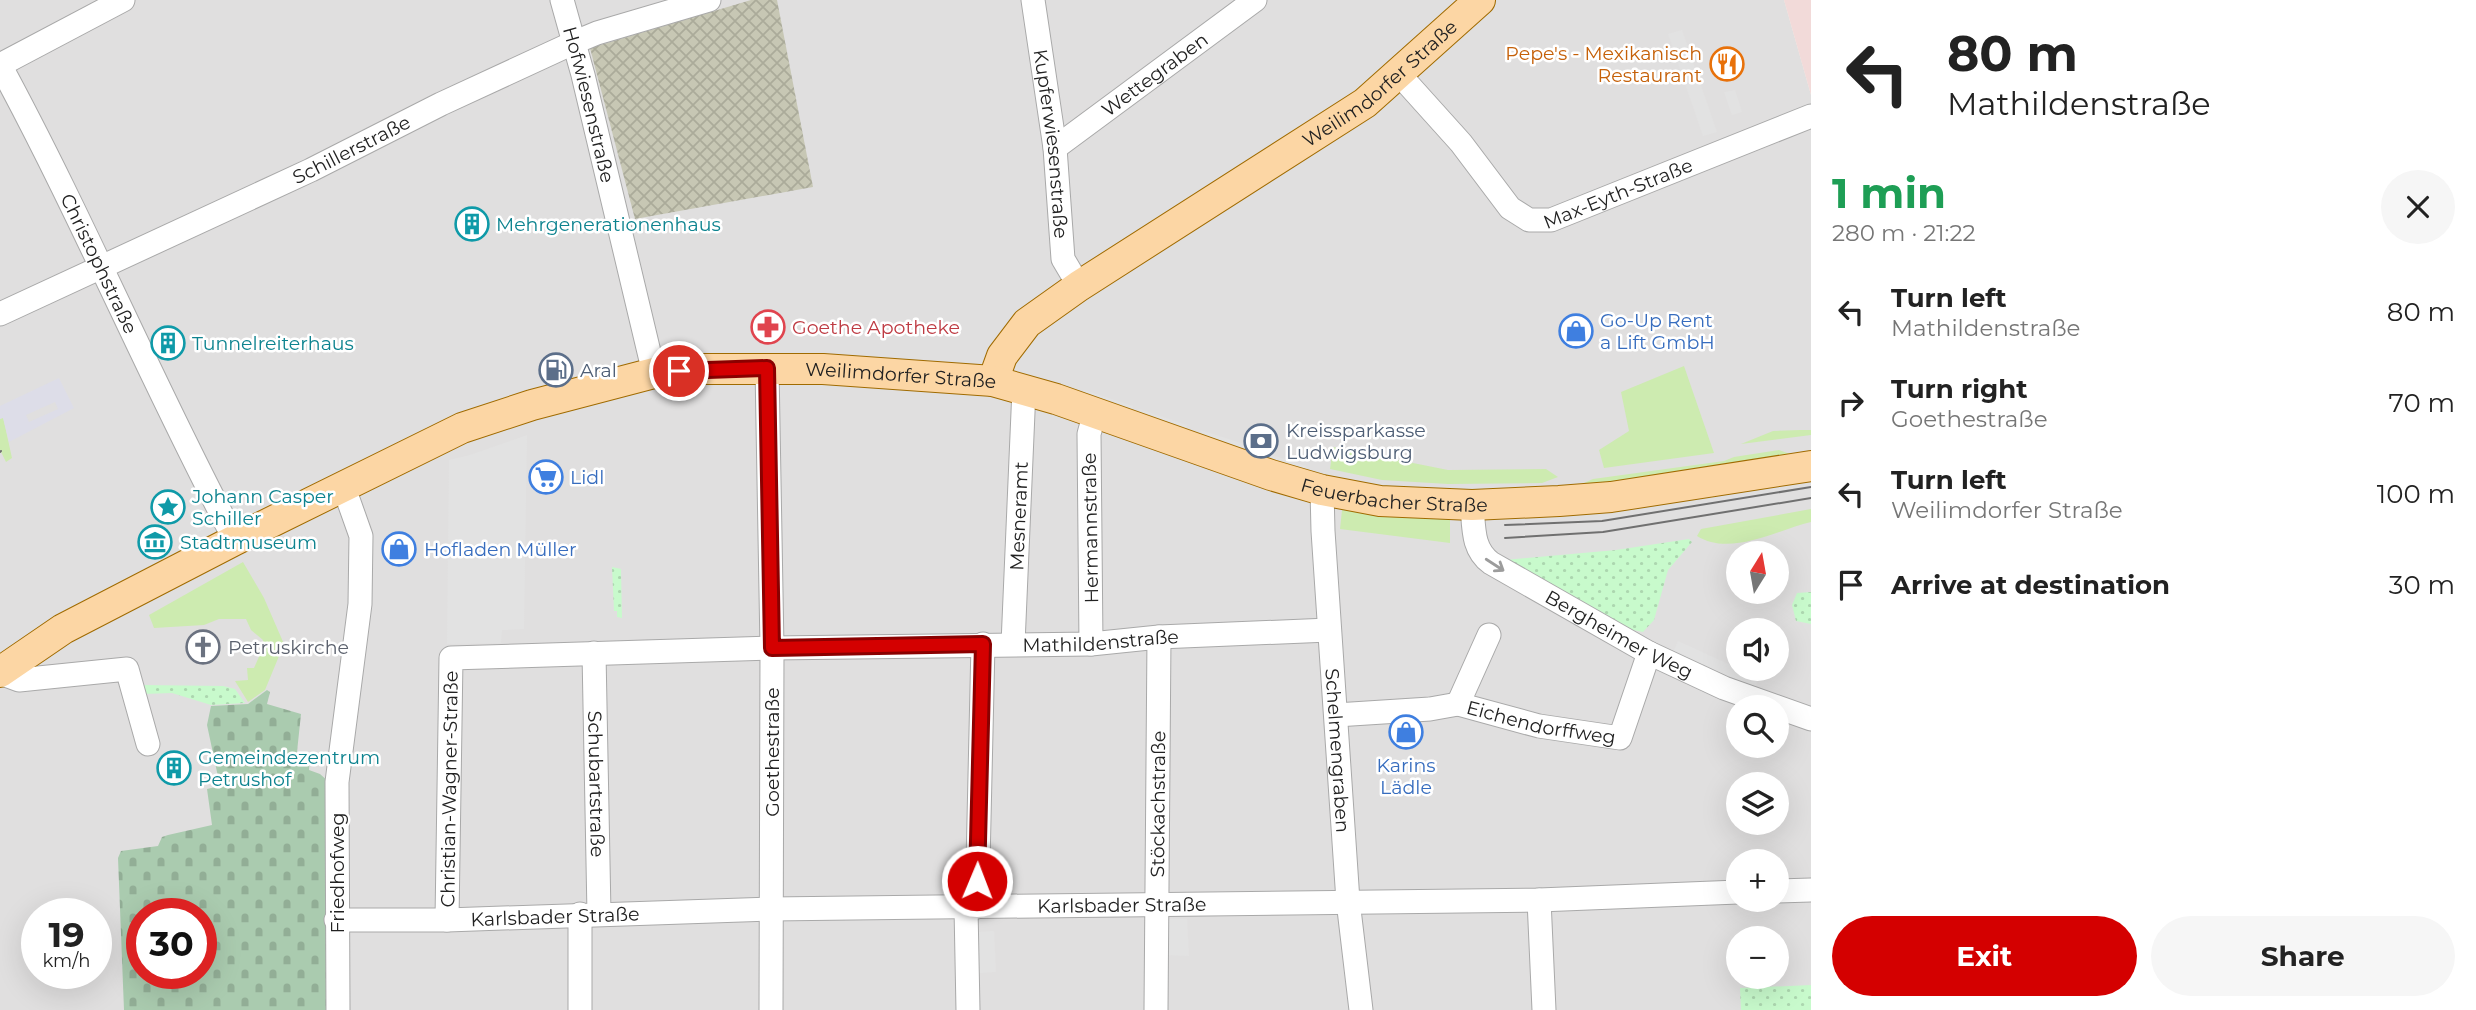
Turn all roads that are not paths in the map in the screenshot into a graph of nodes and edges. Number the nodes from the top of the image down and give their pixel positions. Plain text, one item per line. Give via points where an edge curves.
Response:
1 (122, 0) edge
2 (562, 0) edge
3 (709, 0) edge
4 (1033, 0) edge
5 (1255, 0) edge
6 (1480, 0) edge
7 (573, 43) junction
8 (1, 68) edge
9 (1398, 73) junction
10 (1810, 119) edge
11 (1055, 148) junction
12 (101, 266) junction
13 (1079, 286) junction
14 (0, 314) edge
15 (767, 368) junction
16 (654, 373) junction
17 (993, 381) junction
18 (1024, 388) junction
19 (1095, 412) junction
20 (1811, 466) edge
21 (344, 488) junction
22 (1322, 490) junction
23 (1472, 505) junction
24 (235, 540) junction
25 (1329, 630) junction
26 (1489, 635) dead end
27 (1159, 637) junction
28 (983, 644) junction
29 (1013, 644) junction
30 (1091, 644) junction
31 (772, 648) junction
32 (594, 653) junction
33 (1649, 653) junction
34 (451, 658) joint
35 (0, 673) edge
36 (1458, 704) junction
37 (1336, 715) junction
38 (1811, 719) edge
39 (148, 744) dead end
40 (1811, 890) edge
41 (1789, 891) edge
42 (1726, 892) edge
43 (1539, 900) junction
44 (1348, 901) junction
45 (1156, 905) junction
46 (971, 907) junction
47 (771, 909) junction
48 (589, 914) junction
49 (336, 920) junction
50 (447, 920) junction
51 (338, 1010) edge
52 (580, 1010) edge
53 (771, 1010) edge
54 (968, 1010) edge
55 (1156, 1010) edge
56 (1361, 1010) edge
57 (1545, 1010) edge

1 - 8 street
2 - 7 street, Hofwiesenstraße
3 - 7 street, Schillerstraße
4 - 11 street, Kupferwiesenstraße
5 - 11 street, Wettegraben
6 - 9 main road, Weilimdorfer Straße
7 - 12 street, Schillerstraße
7 - 16 street, Hofwiesenstraße
8 - 12 street, Christophstraße
9 - 10 street, Max-Eyth-Straße via 1461,143 1510,208 1529,220 1551,220
9 - 13 main road, Weilimdorfer Straße via 1365,103
11 - 13 street, Kupferwiesenstraße via 1063,259
12 - 14 street, Schillerstraße
12 - 24 street, Christophstraße
13 - 17 main road, Weilimdorfer Straße via 1027,323 1002,356
15 - 16 main road, Weilimdorfer Straße
15 - 17 main road, Weilimdorfer Straße
15 - 31 street, Goethestraße
16 - 21 main road, Weilimdorfer Straße via 462,428
17 - 18 main road, Feuerbacher Straße
18 - 19 main road, Feuerbacher Straße
18 - 29 street, Mesneramt
19 - 22 main road, Feuerbacher Straße
19 - 30 street, Hermannstraße via 1089,434
20 - 23 main road, Feuerbacher Straße via 1611,497
21 - 24 main road, Weilimdorfer Straße
21 - 49 street, Friedhofweg via 361,536 361,584 337,782
22 - 23 main road, Feuerbacher Straße via 1380,501
22 - 25 street, Schelmengraben
23 -> 33 street, Bergheimer Weg via 1481,556
24 - 35 main road, Weilimdorfer Straße via 64,629
25 - 27 street, Mathildenstraße
25 - 37 street, Schelmengraben
26 - 36 street, Eichendorffweg
27 - 30 street, Mathildenstraße
27 - 45 street, Stöckachstraße
28 - 29 street, Mathildenstraße
28 - 31 street, Mathildenstraße
28 - 46 street
29 - 30 street, Mathildenstraße
31 - 32 street, Mathildenstraße
31 - 47 street, Goethestraße
32 - 34 street, Mathildenstraße
32 - 48 street, Schubartstraße
33 - 36 street, Eichendorffweg via 1619,738 1539,726
33 - 38 street, Bergheimer Weg via 1724,688
34 - 50 street, Christian-Wagner-Straße
35 - 39 street via 19,680 127,669
36 - 37 street, Eichendorffweg
37 - 44 street, Schelmengraben
40 - 41 street
42 - 43 street, Karlsbader Straße
43 - 44 street, Karlsbader Straße
43 - 57 street
44 - 45 street, Karlsbader Straße
44 - 56 street, Schelmengraben
45 - 46 street, Karlsbader Straße
45 - 55 street, Stöckachstraße
46 - 47 street, Karlsbader Straße
46 - 54 street
47 - 48 street, Karlsbader Straße
47 - 53 street, Goethestraße
48 - 50 street, Karlsbader Straße
48 - 52 street, Schubartstraße
49 - 50 street, Karlsbader Straße
49 - 51 street, Friedhofweg

